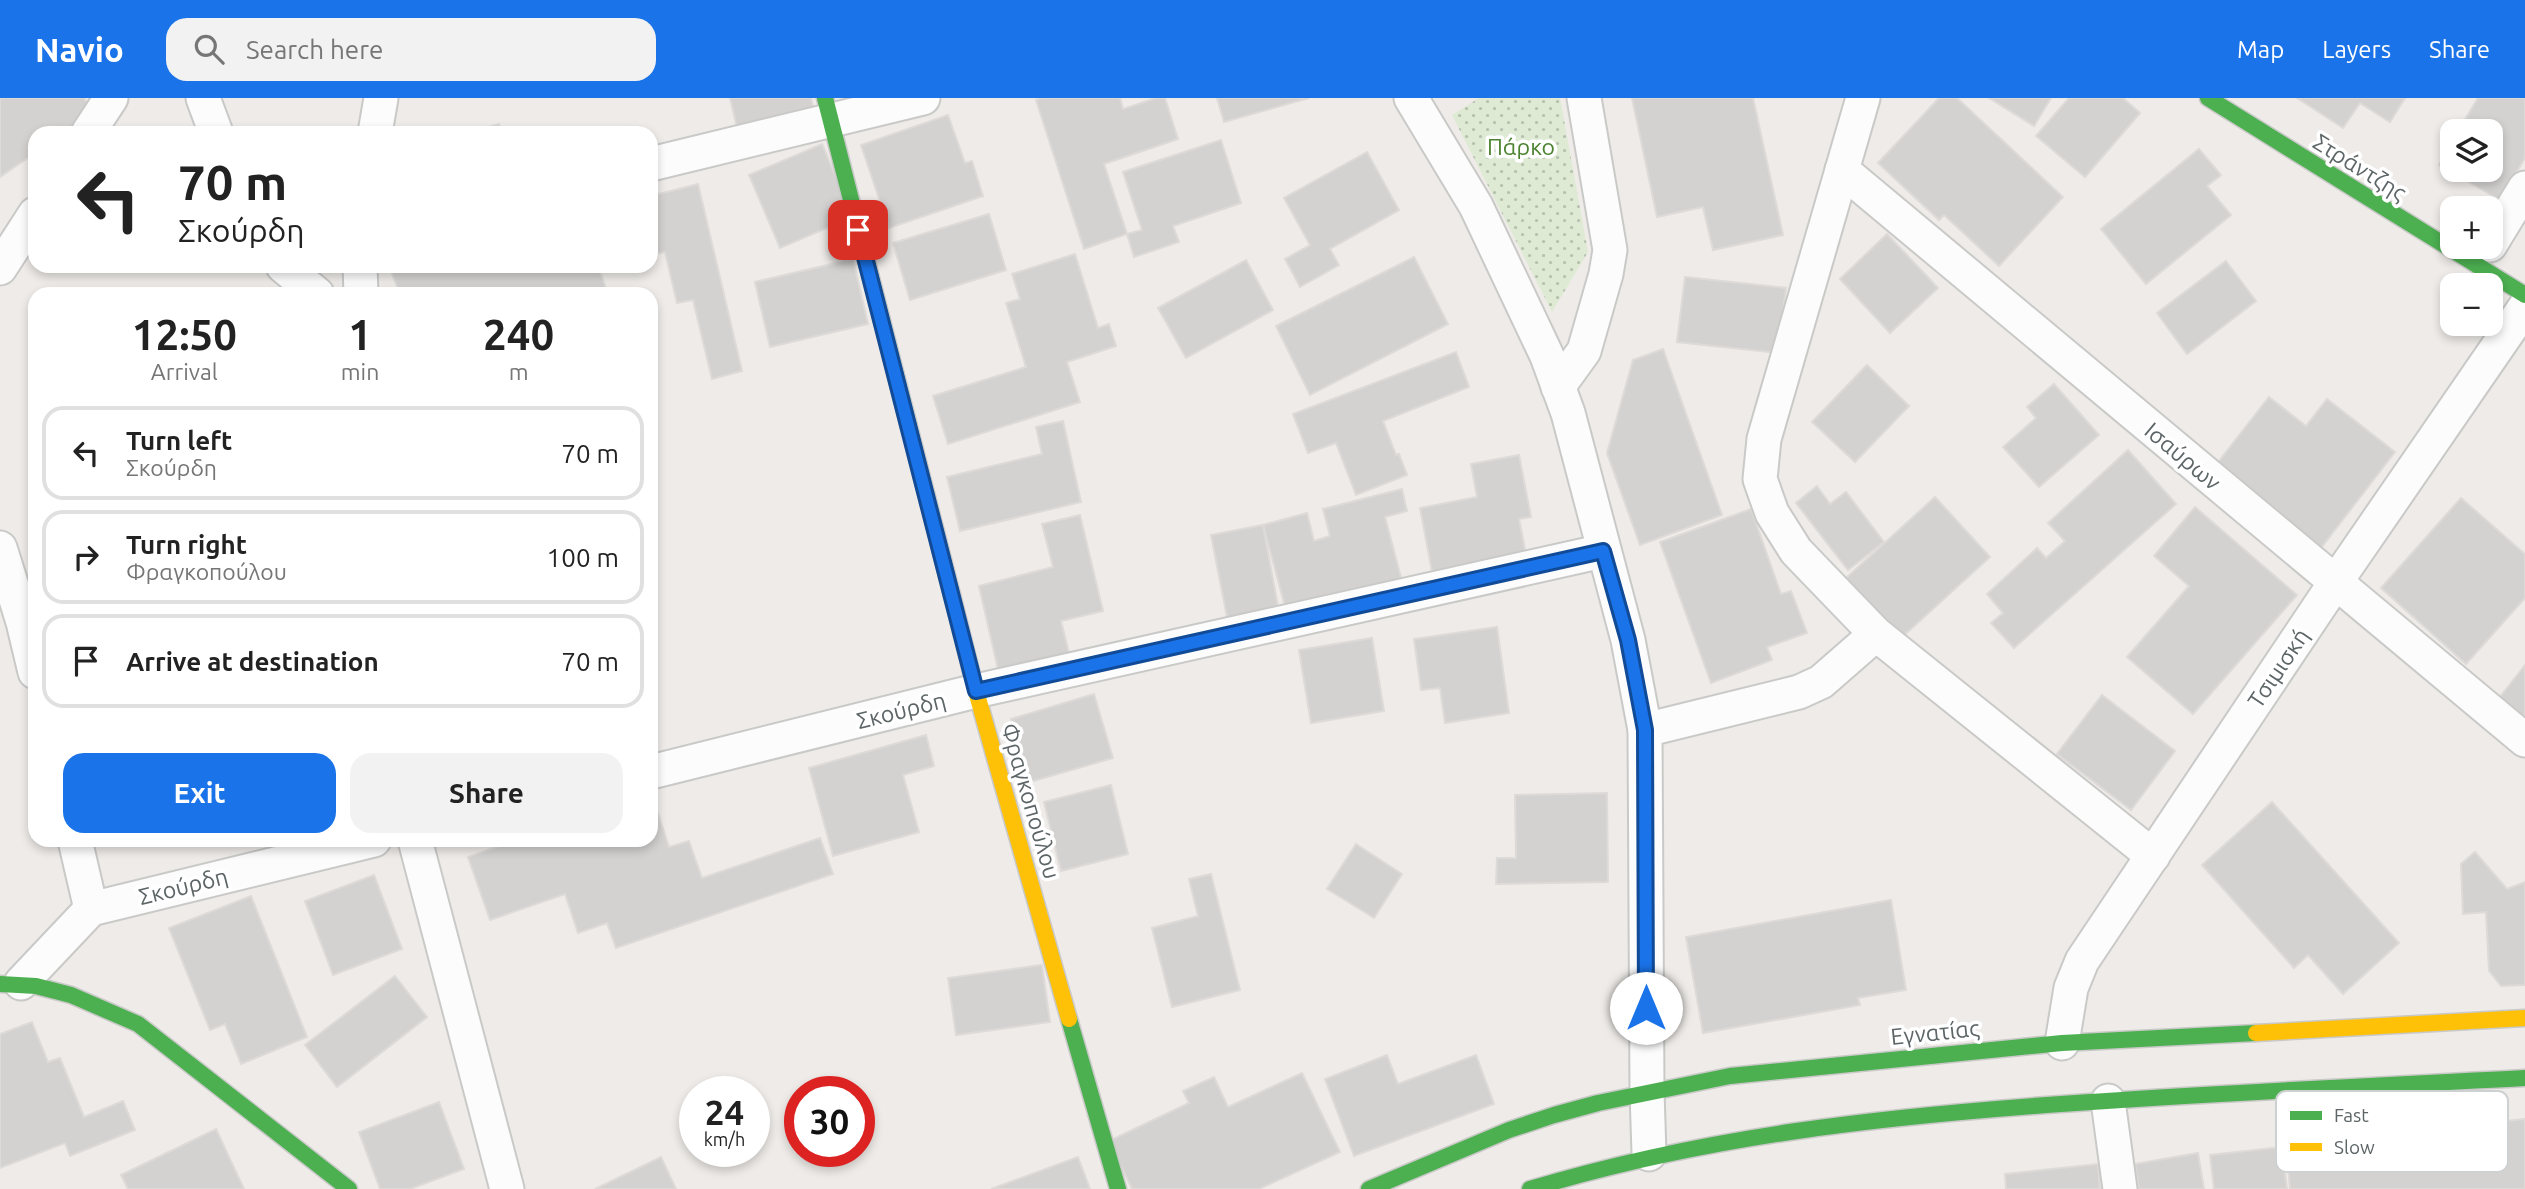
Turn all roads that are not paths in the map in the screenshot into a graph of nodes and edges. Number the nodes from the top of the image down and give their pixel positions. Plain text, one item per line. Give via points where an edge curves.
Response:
1 (111, 98) edge
2 (203, 98) edge
3 (381, 98) edge
4 (923, 98) edge
5 (1411, 98) edge
6 (1584, 98) edge
7 (1863, 98) edge
8 (2208, 98) edge
9 (827, 110) edge
10 (93, 126) edge
11 (213, 126) edge
12 (376, 126) edge
13 (658, 162) edge
14 (1842, 170) junction
15 (2525, 188) edge
16 (2503, 224) edge
17 (28, 225) edge
18 (2440, 228) edge
19 (2491, 259) edge
20 (0, 268) edge
21 (292, 273) edge
22 (308, 287) edge
23 (2525, 295) edge
24 (2525, 307) edge
25 (1558, 387) junction
26 (0, 548) edge
27 (1603, 551) junction
28 (2335, 583) junction
29 (1876, 634) junction
30 (28, 643) edge
31 (976, 691) junction
32 (1645, 730) junction
33 (2525, 740) edge
34 (658, 770) edge
35 (77, 847) edge
36 (345, 847) edge
37 (417, 847) edge
38 (2153, 856) junction
39 (91, 909) junction
40 (11, 984) edge
41 (2525, 1018) edge
42 (2062, 1043) junction
43 (2525, 1078) edge
44 (2289, 1091) edge
45 (1647, 1092) junction
46 (2276, 1092) edge
47 (2108, 1101) junction
48 (1649, 1154) junction
49 (349, 1189) edge
50 (507, 1189) edge
51 (1118, 1189) edge
52 (1368, 1189) edge
53 (1530, 1189) edge
54 (2120, 1189) edge

1 - 10 street
2 - 11 street
3 - 12 street
4 - 9 street
5 - 25 street via 1476,206
6 - 25 street via 1610,250 1584,351
7 - 14 street
8 - 18 main road, Στράντζης
9 - 13 street
9 - 31 main road, Φραγκοπούλου
14 - 28 street, Ισαύρων
14 - 29 street via 1764,439 1760,479 1772,513 1796,551
15 - 16 street
17 - 20 street
19 - 23 main road, Στράντζης
21 - 22 street
24 - 28 street, Τσιμισκή
25 - 27 street
26 - 30 street
27 - 31 street, Σκούρδη
27 - 32 street via 1628,640
28 - 33 street, Ισαύρων
28 - 38 street, Τσιμισκή
29 - 32 street via 1821,682 1799,692
29 - 38 street
31 - 34 street, Σκούρδη
31 - 51 main road, Φραγκοπούλου
32 - 45 street
35 - 39 street
36 - 39 street, Σκούρδη
37 - 50 street
38 - 42 street, Τσιμισκή via 2082,961 2071,988
39 - 40 street
40 - 49 main road via 64,992 138,1024
41 - 42 main road, Εγνατίας
42 - 45 main road, Εγνατίας via 1730,1076
43 - 44 main road
45 - 48 street
45 - 52 main road, Εγνατίας via 1509,1130
46 - 47 main road
47 - 48 main road via 1877,1121
47 - 54 street
48 - 53 main road

